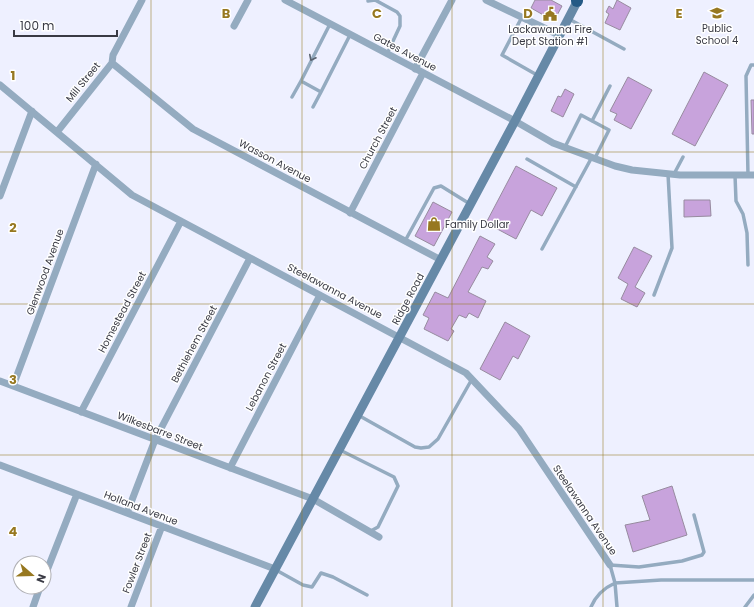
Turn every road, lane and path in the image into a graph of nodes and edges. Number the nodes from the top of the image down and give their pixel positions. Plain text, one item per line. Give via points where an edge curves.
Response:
1 (142, 0) edge
2 (248, 0) edge
3 (285, 0) edge
4 (452, 0) edge
5 (486, 0) edge
6 (577, 0) edge
7 (368, 1) dead end
8 (522, 17) junction
9 (568, 18) junction
10 (330, 24) junction
11 (234, 26) dead end
12 (350, 35) junction
13 (559, 36) junction
14 (624, 49) dead end
15 (387, 54) junction
16 (112, 63) junction
17 (754, 65) edge
18 (415, 69) junction
19 (423, 73) junction
20 (538, 76) junction
21 (301, 81) junction
22 (0, 85) edge
23 (610, 86) dead end
24 (321, 92) junction
25 (292, 97) dead end
26 (313, 107) dead end
27 (32, 111) junction
28 (515, 121) junction
29 (592, 121) junction
30 (57, 132) junction
31 (565, 147) junction
32 (683, 157) dead end
33 (593, 158) junction
34 (527, 159) dead end
35 (96, 164) junction
36 (671, 174) junction
37 (735, 175) junction
38 (751, 175) edge
39 (576, 186) junction
40 (0, 196) edge
41 (471, 204) junction
42 (350, 213) junction
43 (181, 221) junction
44 (405, 241) junction
45 (542, 249) dead end
46 (250, 258) junction
47 (441, 260) junction
48 (748, 265) dead end
49 (320, 295) junction
50 (654, 295) dead end
51 (400, 337) junction
52 (472, 379) junction
53 (0, 381) edge
54 (13, 386) junction
55 (81, 412) junction
56 (358, 415) junction
57 (155, 440) junction
58 (339, 449) junction
59 (0, 464) edge
60 (230, 468) junction
61 (77, 494) junction
62 (312, 499) junction
63 (127, 513) junction
64 (694, 515) dead end
65 (162, 526) junction
66 (369, 532) junction
67 (378, 537) dead end
68 (52, 558) edge
69 (610, 565) junction
70 (275, 569) junction
71 (754, 580) edge
72 (615, 583) junction
73 (37, 595) edge
74 (367, 595) dead end
75 (754, 595) edge
76 (33, 607) edge
77 (131, 607) edge
78 (255, 607) edge
79 (591, 607) edge
80 (617, 607) edge
81 (745, 607) edge

1 - 16 street, Mill Street via 113,55
2 - 11 street
3 - 10 street, Gates Avenue
4 - 18 street
5 - 8 street
6 - 9 main road, Ridge Road
7 - 15 lane via 375,0 400,16 400,26
8 - 13 street
8 - 20 lane via 502,55
9 - 13 main road, Ridge Road
9 - 14 lane
10 - 12 street, Gates Avenue
10 -> 21 lane
12 - 15 street, Gates Avenue
12 - 24 lane
13 - 20 main road, Ridge Road
15 - 18 street, Gates Avenue
16 - 30 street, Mill Street
16 - 42 street, Wasson Avenue via 193,129
17 - 38 lane via 751,65 746,76
18 - 19 street, Gates Avenue
19 - 28 street, Gates Avenue
19 - 42 street, Church Street
20 - 28 main road, Ridge Road
21 - 24 lane
21 - 25 lane
22 - 27 street, Steelawanna Avenue
23 - 29 lane
24 - 26 lane
27 - 30 street, Steelawanna Avenue
27 - 40 street
28 - 31 street, Gates Avenue
28 - 41 main road, Ridge Road
29 - 31 lane via 581,115
29 - 33 lane via 609,130
30 - 35 street, Steelawanna Avenue
31 - 33 street, Gates Avenue
32 - 36 lane
33 - 36 street, Gates Avenue via 632,170
33 - 39 lane
34 - 39 lane
35 - 43 street, Steelawanna Avenue via 132,195
35 - 54 street, Glenwood Avenue
36 - 37 street, Gates Avenue
36 - 50 lane via 672,248
37 - 38 street, Gates Avenue
37 - 48 lane via 736,201 743,214 747,233
39 - 45 lane
41 - 44 lane via 441,186 434,188
41 - 47 main road, Ridge Road
42 - 44 street, Wasson Avenue
43 - 46 street, Steelawanna Avenue
43 - 55 street, Homestead Street
44 - 47 street, Wasson Avenue
46 - 49 street, Steelawanna Avenue
46 - 57 street, Bethlehem Street
47 - 51 main road, Ridge Road
49 - 51 street, Steelawanna Avenue
49 - 60 street, Lebanon Street
51 - 52 street, Steelawanna Avenue via 466,373
51 - 56 main road, Ridge Road
52 - 56 lane via 438,439 429,447 415,447
52 - 69 street, Steelawanna Avenue via 519,429
53 - 54 street, Wilkesbarre Street
54 - 55 street, Wilkesbarre Street
55 - 57 street, Wilkesbarre Street
56 - 58 main road, Ridge Road
57 - 60 street, Wilkesbarre Street
57 - 63 street, Bethlehem Street
58 - 62 main road, Ridge Road
58 - 66 lane via 394,477 398,486 378,527
59 - 61 street, Holland Avenue
60 - 62 street, Wilkesbarre Street
61 - 63 street, Holland Avenue
61 - 68 street
62 - 66 street, Wilkesbarre Street
62 - 70 main road, Ridge Road
63 - 65 street, Holland Avenue
64 - 69 lane via 704,552 702,555 682,561 639,567
65 - 70 street, Holland Avenue
65 - 77 street, Fowler Street
66 - 67 street, Wilkesbarre Street
69 - 72 lane
70 - 74 lane via 303,586 312,587 321,573
70 - 78 main road, Ridge Road
71 - 72 lane via 661,580
72 - 79 lane via 604,588
72 - 80 lane
73 - 76 street
75 - 81 lane

